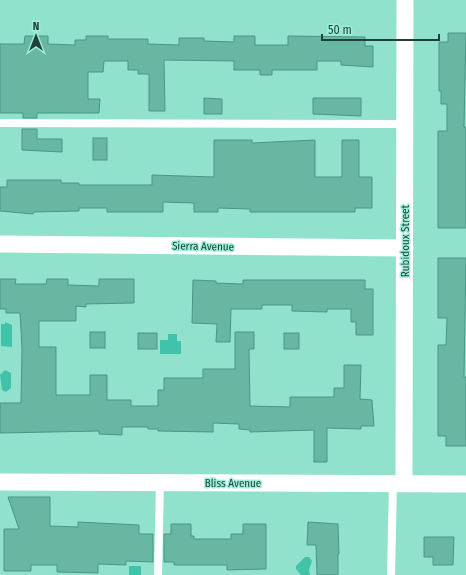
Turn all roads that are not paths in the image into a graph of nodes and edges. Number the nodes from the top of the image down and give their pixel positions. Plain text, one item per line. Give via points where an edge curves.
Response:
1 (405, 0) edge
2 (0, 123) edge
3 (404, 124) junction
4 (0, 244) edge
5 (405, 248) junction
6 (0, 482) edge
7 (160, 482) junction
8 (399, 483) junction
9 (466, 484) edge
10 (158, 575) edge
11 (391, 575) edge

1 - 3 street, Rubidoux Street
2 - 3 lane
3 - 5 street, Rubidoux Street
4 - 5 street, Sierra Avenue
5 - 8 street, Rubidoux Street
6 - 7 street, Bliss Avenue
7 - 8 street, Bliss Avenue
7 - 10 lane
8 - 9 street, Bliss Avenue
8 - 11 lane, Rubidoux Street

